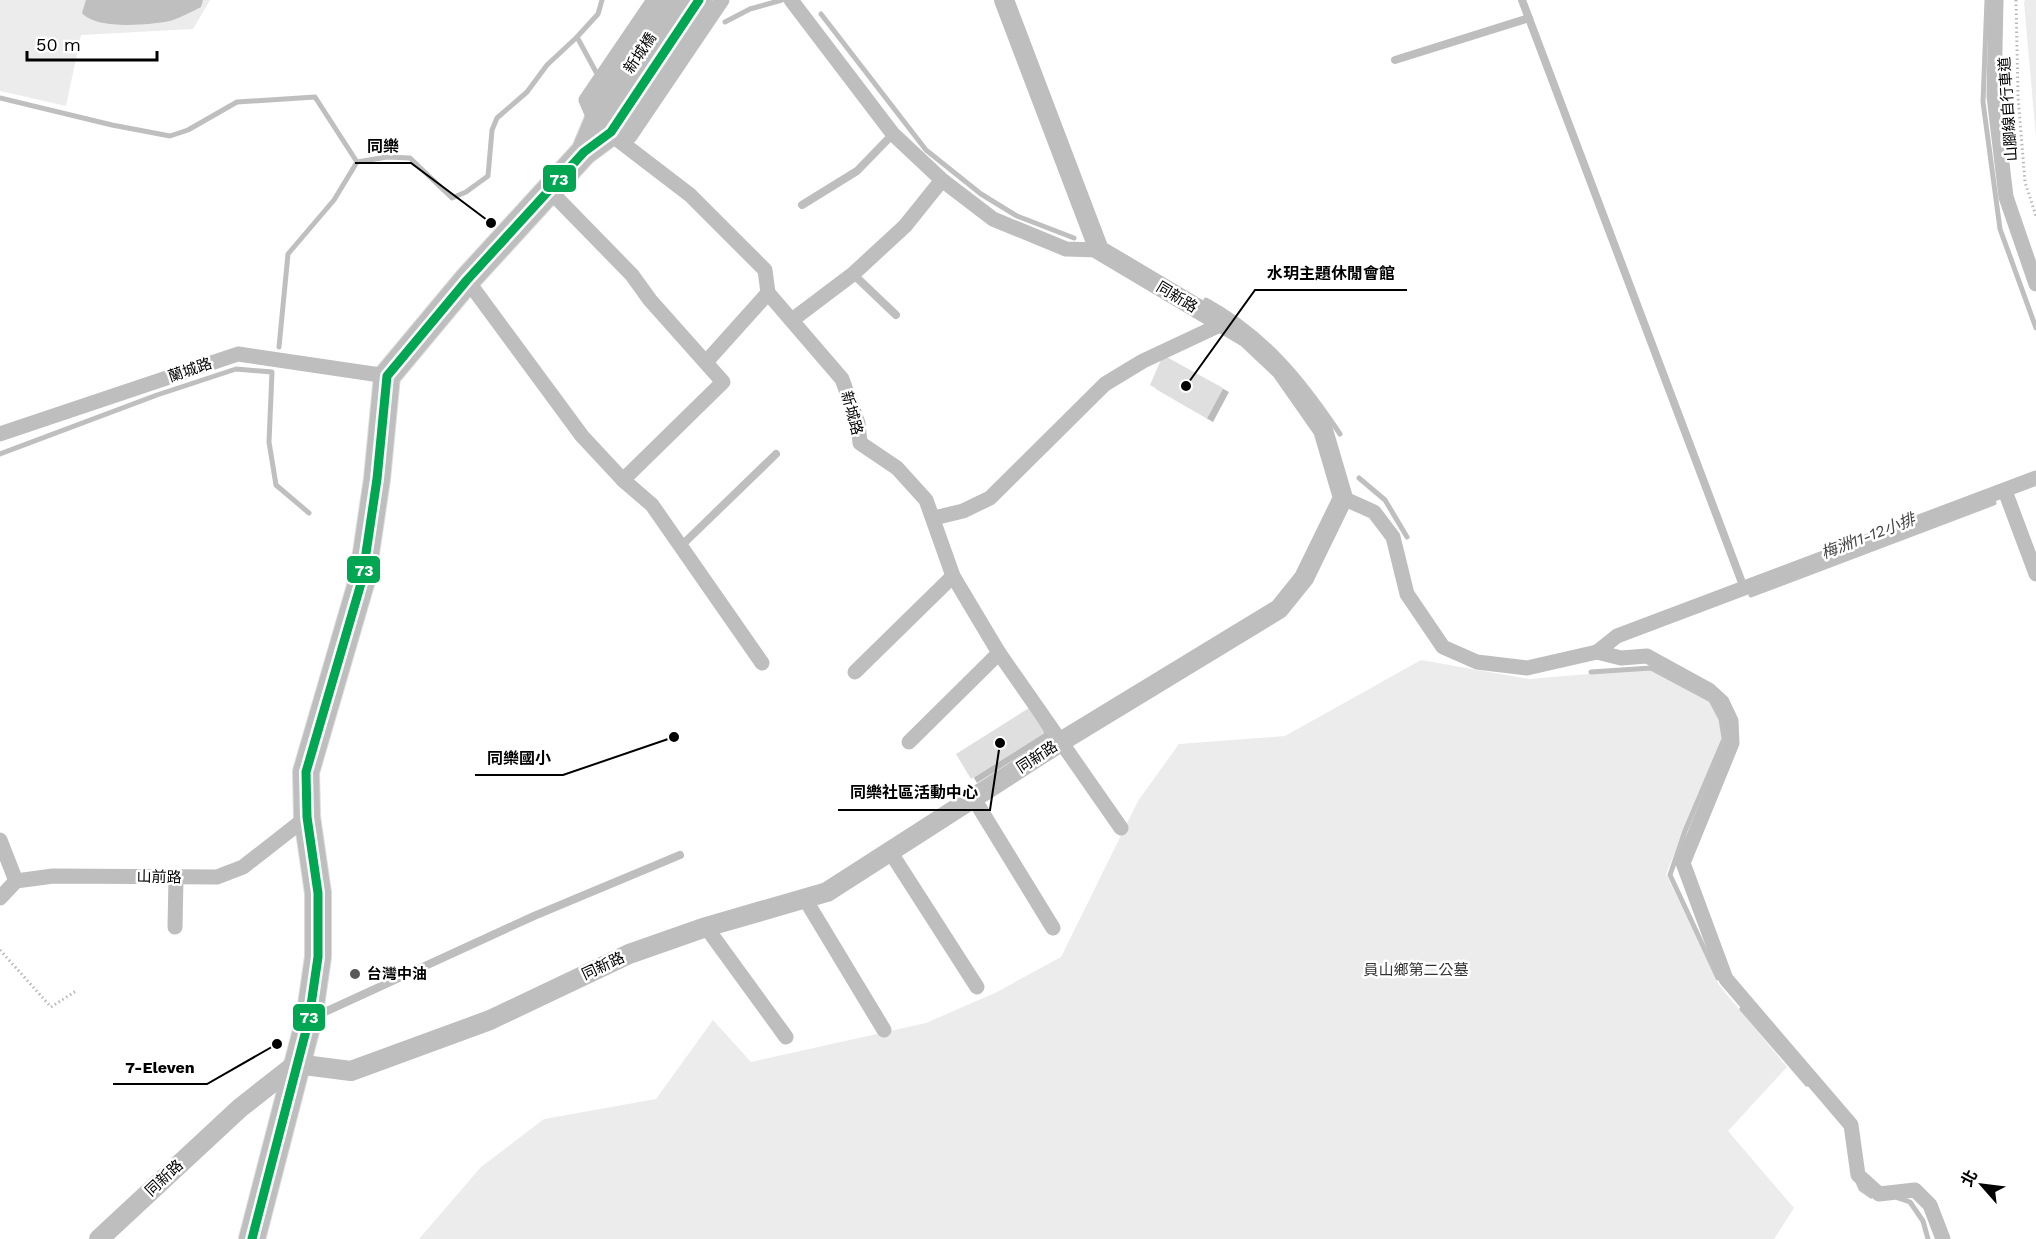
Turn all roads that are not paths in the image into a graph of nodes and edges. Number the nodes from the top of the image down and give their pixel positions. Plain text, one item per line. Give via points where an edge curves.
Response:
1 (654, 0) edge
2 (676, 0) edge
3 (699, 0) edge
4 (722, 0) edge
5 (791, 0) edge
6 (1004, 0) edge
7 (1521, 0) edge
8 (1996, 0) edge
9 (1528, 18) junction
10 (1395, 60) dead end
11 (607, 120) junction
12 (893, 134) junction
13 (942, 180) junction
14 (549, 190) junction
15 (802, 205) dead end
16 (1099, 250) junction
17 (853, 274) junction
18 (467, 280) junction
19 (2036, 284) edge
20 (768, 293) junction
21 (896, 315) dead end
22 (792, 320) junction
23 (1222, 324) junction
24 (707, 361) junction
25 (387, 376) junction
26 (0, 434) edge
27 (776, 454) dead end
28 (2036, 478) edge
29 (623, 480) junction
30 (2005, 491) junction
31 (1343, 498) junction
32 (934, 518) junction
33 (680, 547) junction
34 (2036, 574) edge
35 (953, 576) junction
36 (1744, 588) junction
37 (1597, 652) junction
38 (999, 653) junction
39 (762, 663) dead end
40 (855, 672) dead end
41 (1062, 741) junction
42 (909, 742) dead end
43 (974, 799) junction
44 (307, 817) junction
45 (1121, 828) dead end
46 (0, 840) edge
47 (891, 853) junction
48 (681, 855) dead end
49 (176, 878) junction
50 (16, 881) junction
51 (0, 898) edge
52 (805, 899) junction
53 (175, 927) dead end
54 (706, 927) junction
55 (1053, 928) dead end
56 (977, 987) dead end
57 (309, 1019) junction
58 (884, 1030) dead end
59 (786, 1037) dead end
60 (296, 1064) junction
61 (99, 1239) edge
62 (252, 1239) edge
63 (1943, 1239) edge

1 - 11 street via 586,100
2 - 11 main road, 新城橋
3 - 11 main road, 新城橋
4 - 11 street via 630,136
5 - 12 street
6 - 16 street
7 - 9 lane
8 - 19 street via 1994,96 2006,197
9 - 10 lane
9 - 36 lane
11 - 14 main road
11 - 20 street, 新城路 via 765,270
12 - 13 street
12 - 15 lane via 857,171
13 - 16 street via 993,219 1066,249
13 - 17 street via 905,226
14 - 18 main road
14 - 24 street via 632,274 650,300
16 - 23 street, 同新路
17 - 21 lane
17 - 22 street
18 - 25 main road
18 - 29 street via 582,436
20 - 22 street, 新城路
20 - 24 street
22 - 32 street, 新城路 via 842,379 858,423 860,442 897,468 926,500
23 - 31 street, 同新路 via 1247,338 1281,370 1323,430
23 - 32 street via 1143,361 1105,384 990,498 963,511
24 - 29 street via 723,382
25 - 26 street, 蘭城路 via 238,354
25 - 44 main road via 362,580 306,772
27 - 33 lane
28 - 30 street
29 - 33 street via 652,506
30 - 34 street
30 - 36 street
31 - 37 street via 1374,512 1393,537 1407,594 1443,647 1477,662 1527,668
31 - 41 street, 同新路 via 1304,578 1280,609
32 - 35 street, 新城路
33 - 39 street
35 - 38 street, 新城路
35 - 40 street
36 - 37 street via 1617,636
37 - 63 street via 1621,658 1647,656 1710,690 1722,702 1731,721 1732,743 1683,863 1726,979 1851,1125 1858,1175 1879,1194 1915,1190 1930,1205
38 - 41 street, 新城路
38 - 42 street
41 - 43 street, 同新路
41 - 45 street, 新城路
43 - 47 street, 同新路
43 - 55 street
44 - 49 street, 山前路 via 243,867 217,877
44 - 57 main road via 318,893 318,957
46 - 50 street
47 - 52 street, 同新路 via 827,892
47 - 56 street
48 - 57 lane via 534,916
49 - 50 street, 山前路 via 53,876
49 - 53 street
50 - 51 street
52 - 54 street, 同新路
52 - 58 street
54 - 59 street
54 - 60 street, 同新路 via 629,954 490,1020 351,1071
57 - 60 main road
60 - 61 street, 同新路 via 240,1108
60 - 62 main road

